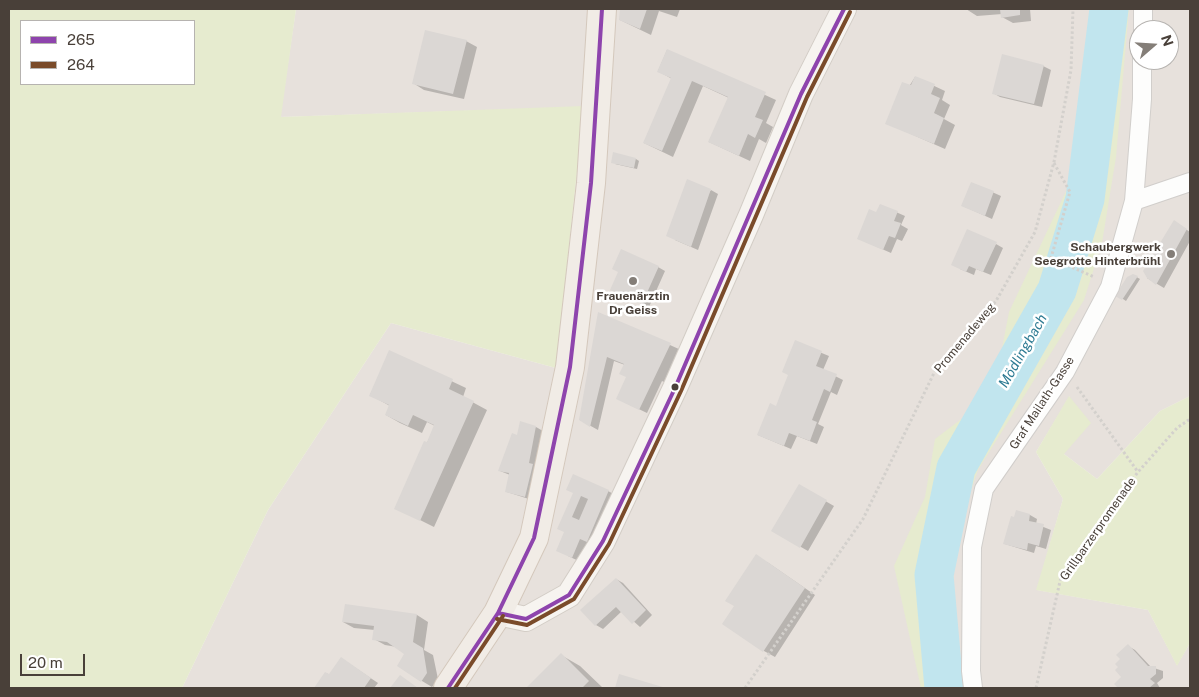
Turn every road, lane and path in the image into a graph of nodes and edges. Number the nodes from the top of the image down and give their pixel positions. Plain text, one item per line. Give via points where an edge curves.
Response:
1 (602, 9) edge
2 (844, 9) edge
3 (1072, 9) edge
4 (1142, 70) edge
5 (1054, 162) junction
6 (1190, 182) edge
7 (1134, 201) junction
8 (1092, 276) dead end
9 (1065, 372) junction
10 (1190, 419) edge
11 (1138, 472) junction
12 (498, 613) junction
13 (448, 688) edge
14 (745, 688) edge
15 (973, 688) edge
16 (1036, 688) edge

1 - 12 main road via 591,183 570,367 534,538
2 - 12 street via 801,94 675,388 603,541 569,596 526,619
3 - 5 path, Promenadeweg via 1071,70
4 - 7 street, Graf Mailath-Gasse
5 - 8 path via 1070,192 1051,258
5 - 14 path, Promenadeweg via 1035,232 996,301 935,371 863,519
6 - 7 street
7 - 9 street, Graf Mailath-Gasse via 1110,287
9 - 11 path
9 - 15 street, Graf Mailath-Gasse via 984,489 972,547
10 - 11 path, Grillparzerpromenade via 1177,428
11 - 16 path, Grillparzerpromenade via 1062,577
12 - 13 main road

